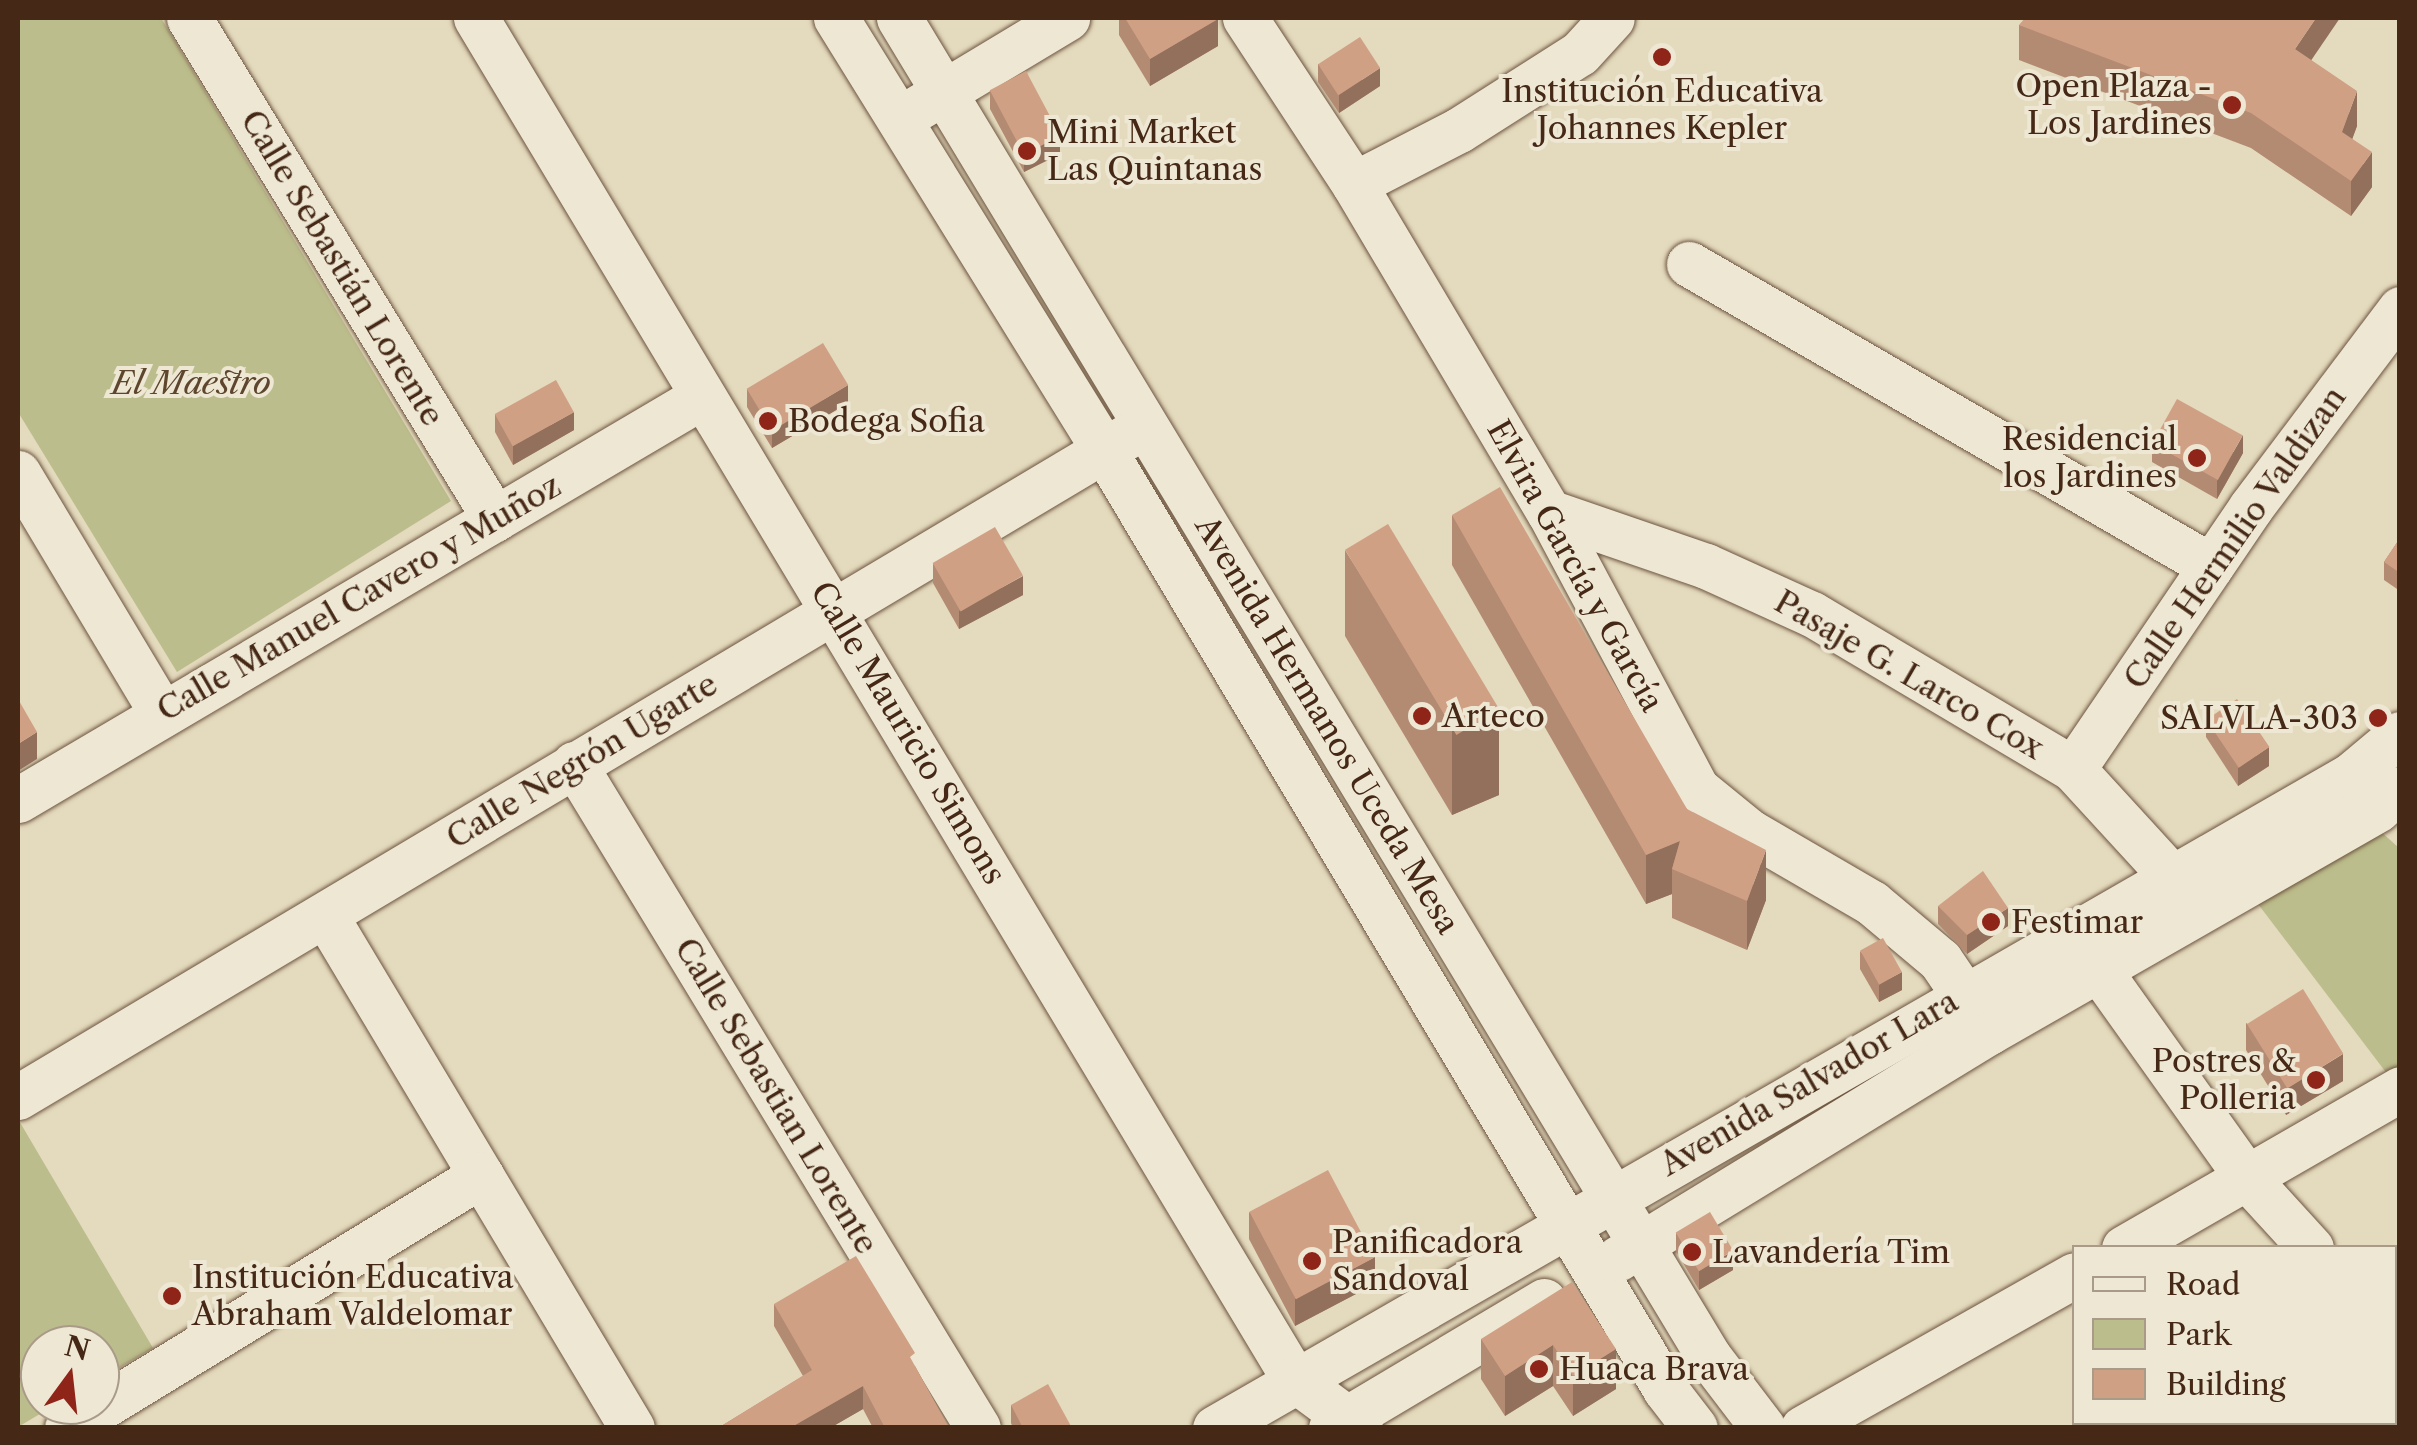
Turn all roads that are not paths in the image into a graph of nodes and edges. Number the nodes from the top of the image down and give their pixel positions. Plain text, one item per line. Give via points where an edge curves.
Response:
1 (190, 18) edge
2 (476, 18) edge
3 (836, 18) edge
4 (899, 18) edge
5 (1066, 18) edge
6 (1245, 18) edge
7 (1612, 18) edge
8 (944, 92) junction
9 (897, 119) junction
10 (1354, 184) junction
11 (1689, 264) dead end
12 (2400, 309) edge
13 (701, 398) junction
14 (1146, 426) junction
15 (1104, 450) junction
16 (18, 473) edge
17 (1549, 512) junction
18 (495, 519) junction
19 (2211, 566) junction
20 (835, 609) junction
21 (162, 714) junction
22 (2400, 734) edge
23 (574, 764) junction
24 (2073, 769) junction
25 (2400, 789) edge
26 (18, 800) edge
27 (1416, 872) junction
28 (2172, 877) junction
29 (1372, 898) junction
30 (326, 918) junction
31 (2101, 972) junction
32 (1964, 995) junction
33 (1989, 1032) junction
34 (2400, 1089) edge
35 (18, 1097) edge
36 (480, 1175) junction
37 (2247, 1178) junction
38 (1612, 1196) junction
39 (1565, 1222) junction
40 (1642, 1244) junction
41 (2129, 1245) edge
42 (2308, 1245) edge
43 (1596, 1271) junction
44 (2072, 1276) edge
45 (1294, 1379) junction
46 (1347, 1424) edge
47 (629, 1427) edge
48 (67, 1428) edge
49 (978, 1428) edge
50 (1215, 1428) edge
51 (1695, 1428) edge
52 (1763, 1428) edge
53 (1803, 1428) edge

1 - 18 street, Calle Sebastián Lorente
2 - 13 street, Calle Mauricio Simons
3 - 9 street, Avenida Hermanos Uceda Mesa
4 - 8 street, Avenida Hermanos Uceda Mesa
5 - 8 street
6 - 10 street, Elvira García y García
7 - 10 street via 1580,53 1459,130
8 - 9 street
8 - 14 street, Avenida Hermanos Uceda Mesa
9 - 15 street, Avenida Hermanos Uceda Mesa
10 - 17 street, Elvira García y García
11 - 19 street
12 - 19 street, Calle Hermilio Valdizan
13 - 18 street, Calle Manuel Cavero y Muñoz
13 - 20 street, Calle Mauricio Simons
14 - 15 street, Calle Negrón Ugarte
14 - 27 street, Avenida Hermanos Uceda Mesa
15 - 20 street, Calle Negrón Ugarte
15 - 29 street, Avenida Hermanos Uceda Mesa
16 - 21 street
17 - 24 street, Pasaje G. Larco Cox via 1706,566 1812,614
17 - 32 street, Elvira García y García via 1696,789 1750,832 1872,903 1940,960
18 - 21 street, Calle Manuel Cavero y Muñoz
19 - 24 street, Calle Hermilio Valdizan
20 - 23 street, Calle Negrón Ugarte
20 - 45 street, Calle Mauricio Simons
21 - 26 street, Calle Manuel Cavero y Muñoz
22 - 28 street, Avenida Salvador Lara via 2350,775
23 - 30 street, Calle Negrón Ugarte
23 - 49 street, Calle Sebastian Lorente
24 - 28 street, Pasaje G. Larco Cox
25 - 31 street, Avenida Salvador Lara via 2378,809
27 - 29 street
27 - 38 street, Avenida Hermanos Uceda Mesa
28 - 32 street, Avenida Salvador Lara
29 - 39 street, Avenida Hermanos Uceda Mesa
30 - 35 street, Calle Negrón Ugarte
30 - 36 street
31 - 33 street, Avenida Salvador Lara
31 - 37 street
32 - 33 street, Elvira García y García
32 - 38 street, Avenida Salvador Lara
33 - 40 street, Avenida Salvador Lara
34 - 37 street
36 - 47 street
36 - 48 street
37 - 41 street
37 - 42 street
38 - 39 street, Avenida Salvador Lara
38 - 40 street, Avenida Hermanos Uceda Mesa
39 - 43 street, Avenida Hermanos Uceda Mesa
39 - 45 street, Avenida Salvador Lara
40 - 43 street, Avenida Salvador Lara
40 - 52 street, Avenida Hermanos Uceda Mesa via 1709,1356
43 - 46 street, Avenida Salvador Lara
43 - 51 street, Avenida Hermanos Uceda Mesa
44 - 53 street
45 - 46 street, Calle Mauricio Simons
45 - 50 street, Avenida Salvador Lara

